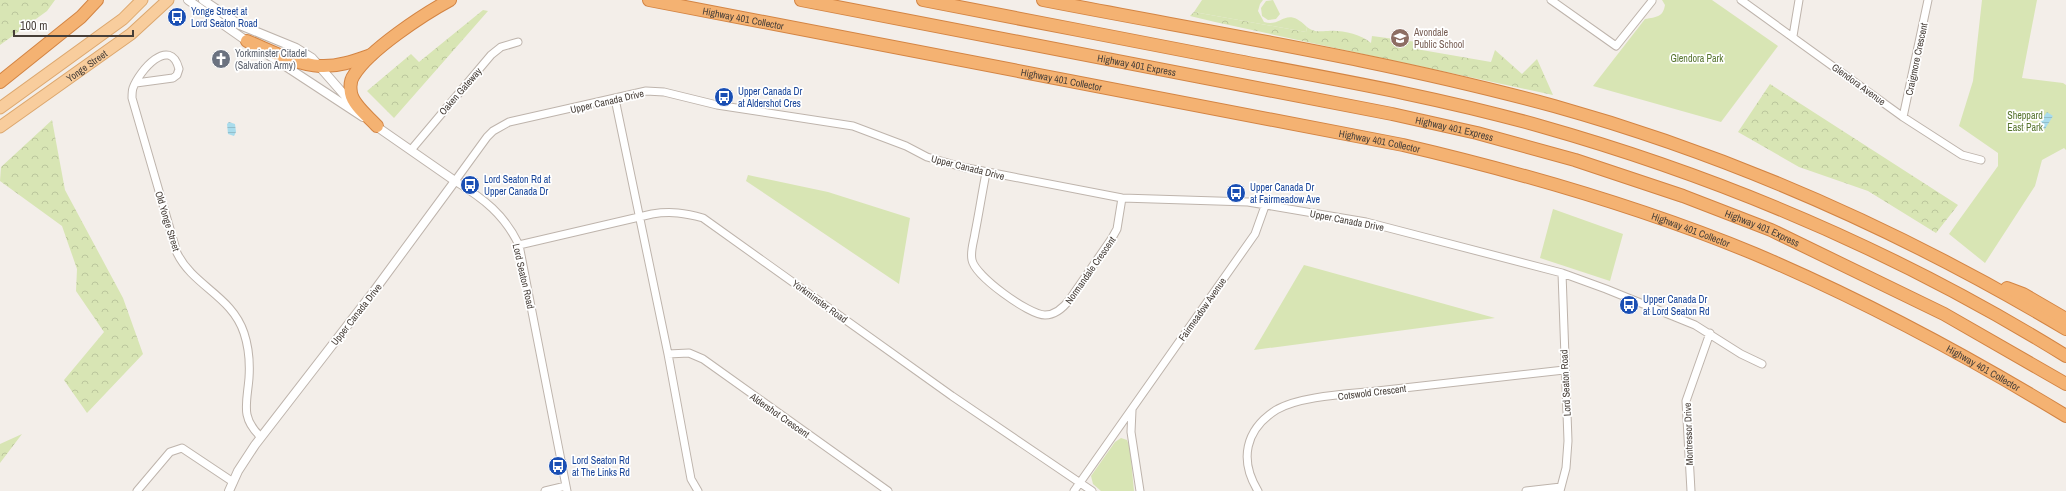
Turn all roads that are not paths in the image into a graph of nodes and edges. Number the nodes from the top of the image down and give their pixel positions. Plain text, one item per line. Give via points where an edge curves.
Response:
1 (97, 0) edge
2 (142, 0) edge
3 (168, 0) edge
4 (188, 0) edge
5 (203, 0) edge
6 (450, 0) edge
7 (649, 0) edge
8 (801, 0) edge
9 (923, 0) edge
10 (1043, 0) edge
11 (1062, 0) edge
12 (1550, 0) edge
13 (1741, 0) edge
14 (1800, 0) edge
15 (1928, 0) edge
16 (1652, 1) dead end
17 (1086, 8) junction
18 (1793, 36) junction
19 (247, 41) junction
20 (518, 42) dead end
21 (372, 55) junction
22 (319, 66) junction
23 (0, 82) edge
24 (136, 83) junction
25 (614, 99) junction
26 (0, 108) edge
27 (1903, 117) junction
28 (377, 126) junction
29 (0, 127) edge
30 (411, 150) junction
31 (1981, 160) dead end
32 (986, 173) junction
33 (455, 180) junction
34 (1122, 198) junction
35 (1265, 206) junction
36 (639, 217) junction
37 (519, 245) junction
38 (1930, 254) junction
39 (1562, 273) junction
40 (2066, 319) edge
41 (2066, 329) edge
42 (1710, 333) junction
43 (668, 354) junction
44 (2066, 356) edge
45 (1762, 364) dead end
46 (1564, 370) junction
47 (2066, 384) edge
48 (2034, 397) junction
49 (1132, 410) junction
50 (2066, 416) edge
51 (2066, 420) edge
52 (261, 437) junction
53 (233, 482) junction
54 (1080, 483) junction
55 (567, 489) edge
56 (1561, 489) edge
57 (137, 491) edge
58 (229, 491) edge
59 (545, 491) edge
60 (698, 491) edge
61 (888, 491) edge
62 (1074, 491) edge
63 (1092, 491) edge
64 (1140, 491) edge
65 (1258, 491) edge
66 (1526, 491) edge
67 (1691, 491) edge

1 - 23 highway via 81,18
2 - 26 main road, Yonge Street via 123,19
3 - 29 main road, Yonge Street via 131,34
4 - 19 street, Lord Seaton Road
5 - 22 street, Lord Seaton Road via 240,24 296,48
6 - 21 highway via 432,9
7 - 48 highway, Highway 401 Collector via 1403,144 1541,180 1705,234 1805,276 1939,342
8 - 47 highway, Highway 401 Express via 1392,114 1477,133 1575,160 1684,196 1771,230 1944,314
9 - 44 highway via 1400,92 1497,115 1592,142 1707,181 1831,232 1946,288
10 - 17 highway
11 - 17 highway
12 - 16 street via 1616,46
13 - 18 street, Glendora Avenue
14 - 18 street
15 - 27 street, Craigmore Crescent
17 - 38 highway via 1403,70 1556,107 1724,163 1836,209
18 - 27 street, Glendora Avenue
19 - 22 highway via 303,63
19 - 28 street, Lord Seaton Road
20 - 30 street, Oaken Gateway via 501,47 491,55
21 - 22 highway via 350,63
21 - 28 highway via 354,75 350,89 355,101
22 - 28 street, Lord Seaton Road via 353,105
24 - 24 street, Old Yonge Street via 155,58 168,54 175,58 179,69 173,78
24 - 52 street, Old Yonge Street via 132,89 132,98 177,253 188,271 229,306 241,324 249,351 247,414 250,424
25 - 32 street, Upper Canada Drive via 646,91 664,92 717,105 833,122 864,130 928,157
25 - 33 street, Upper Canada Drive via 509,122 487,137
25 - 36 street
27 - 31 street, Glendora Avenue via 1962,155
28 - 30 street, Lord Seaton Road
30 - 33 street, Lord Seaton Road
32 - 34 street, Upper Canada Drive
32 - 34 street, Normandale Crescent via 972,251 974,266 1001,290 1040,315 1056,312 1070,300 1117,229
33 - 37 street, Lord Seaton Road via 495,209 510,227
33 - 52 street, Upper Canada Drive via 374,291
34 - 35 street, Upper Canada Drive via 1248,202
35 - 39 street, Upper Canada Drive via 1366,222
35 - 49 street, Fairmeadow Avenue via 1255,234
36 - 37 street, Yorkminster Road
36 - 43 street
36 - 54 street, Yorkminster Road via 671,211 703,218 942,389
37 - 55 street, Lord Seaton Road
38 - 40 highway via 2023,294
38 - 41 highway
39 - 42 street, Upper Canada Drive via 1677,316
39 - 46 street, Lord Seaton Road
42 - 45 street, Upper Canada Drive via 1741,354
42 - 67 street, Montressor Drive via 1686,401
43 - 60 street via 691,478
43 - 61 street, Aldershot Crescent via 689,353 703,359
46 - 56 street, Lord Seaton Road via 1568,441
46 - 65 street, Cotswold Crescent via 1335,396 1288,404 1266,418 1256,428 1250,440 1247,451 1248,473
48 - 50 highway, Highway 401 Collector
48 - 51 highway
49 - 54 street, Fairmeadow Avenue
49 - 64 street via 1131,432
52 - 53 street
53 - 57 street via 182,448 170,452
53 - 58 street
54 - 62 street, Fairmeadow Avenue
54 - 63 street, Yorkminster Road
55 - 59 street
56 - 66 street

